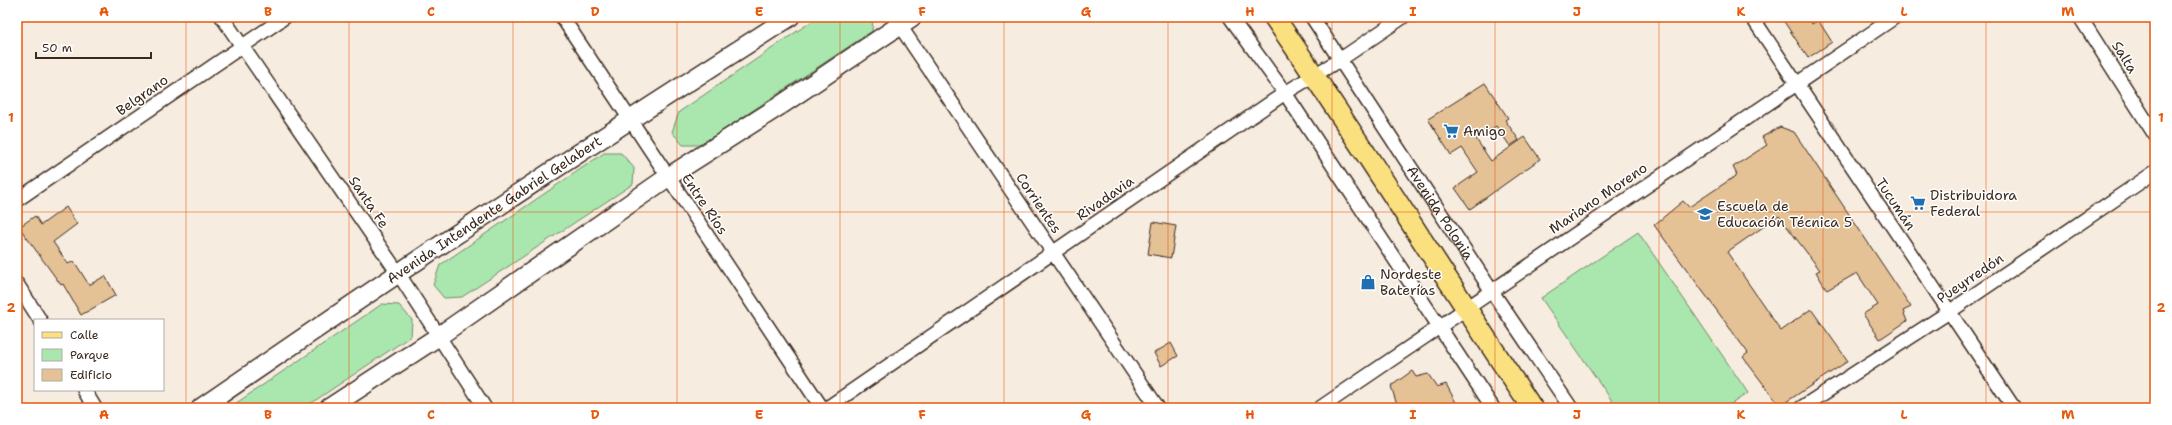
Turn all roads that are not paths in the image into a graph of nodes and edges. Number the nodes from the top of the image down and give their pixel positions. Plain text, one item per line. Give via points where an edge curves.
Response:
1 (222, 17) edge
2 (285, 17) edge
3 (562, 17) edge
4 (790, 17) edge
5 (1230, 17) edge
6 (1274, 17) edge
7 (1312, 17) edge
8 (1403, 17) edge
9 (1752, 17) edge
10 (1895, 17) edge
11 (2080, 17) edge
12 (902, 20) edge
13 (241, 46) junction
14 (1341, 59) junction
15 (1314, 76) junction
16 (1797, 84) junction
17 (1285, 93) junction
18 (629, 118) junction
19 (2155, 135) edge
20 (2155, 172) edge
21 (668, 177) junction
22 (17, 200) edge
23 (1054, 253) junction
24 (398, 273) junction
25 (17, 284) edge
26 (1491, 290) junction
27 (1465, 309) junction
28 (1949, 312) junction
29 (39, 319) edge
30 (1440, 328) junction
31 (439, 336) junction
32 (85, 391) edge
33 (95, 408) edge
34 (201, 408) edge
35 (329, 408) edge
36 (485, 408) edge
37 (822, 408) edge
38 (827, 408) edge
39 (1158, 408) edge
40 (1320, 408) edge
41 (1493, 408) edge
42 (1532, 408) edge
43 (1571, 408) edge
44 (1801, 408) edge
45 (2014, 408) edge

1 - 13 street, Santa Fe
2 - 13 street, Belgrano
3 - 18 street, Entre Ríos
4 - 18 main road, Avenida Intendente Gabriel Gelabert
5 - 17 street
6 - 15 main road
7 - 14 street, Avenida Polonia
8 - 14 street, Rivadavia
9 - 16 street, Tucumán
10 - 16 street, Mariano Moreno
11 - 19 street, Salta
12 - 21 main road via 781,105
12 - 23 street, Corrientes
13 - 22 street, Belgrano
13 - 24 street, Santa Fe
14 - 15 street, Rivadavia
14 - 26 street, Avenida Polonia
15 - 17 street, Rivadavia
15 - 27 main road
16 - 26 street, Mariano Moreno
16 - 28 street, Tucumán
17 - 23 street, Rivadavia
17 - 30 street
18 - 21 street, Entre Ríos
18 - 24 main road, Avenida Intendente Gabriel Gelabert
20 - 28 street, Pueyrredón
21 - 31 main road
21 - 37 street, Entre Ríos
23 - 38 street, Rivadavia
23 - 39 street, Corrientes
24 - 31 street, Santa Fe
24 - 34 main road, Avenida Intendente Gabriel Gelabert
25 - 29 street
26 - 27 street, Mariano Moreno
26 - 43 street, Avenida Polonia
27 - 30 street, Mariano Moreno
27 - 42 main road
28 - 44 street, Pueyrredón
28 - 45 street, Tucumán
30 - 40 street, Mariano Moreno
30 - 41 street
31 - 35 main road
31 - 36 street, Santa Fe
32 - 33 street

